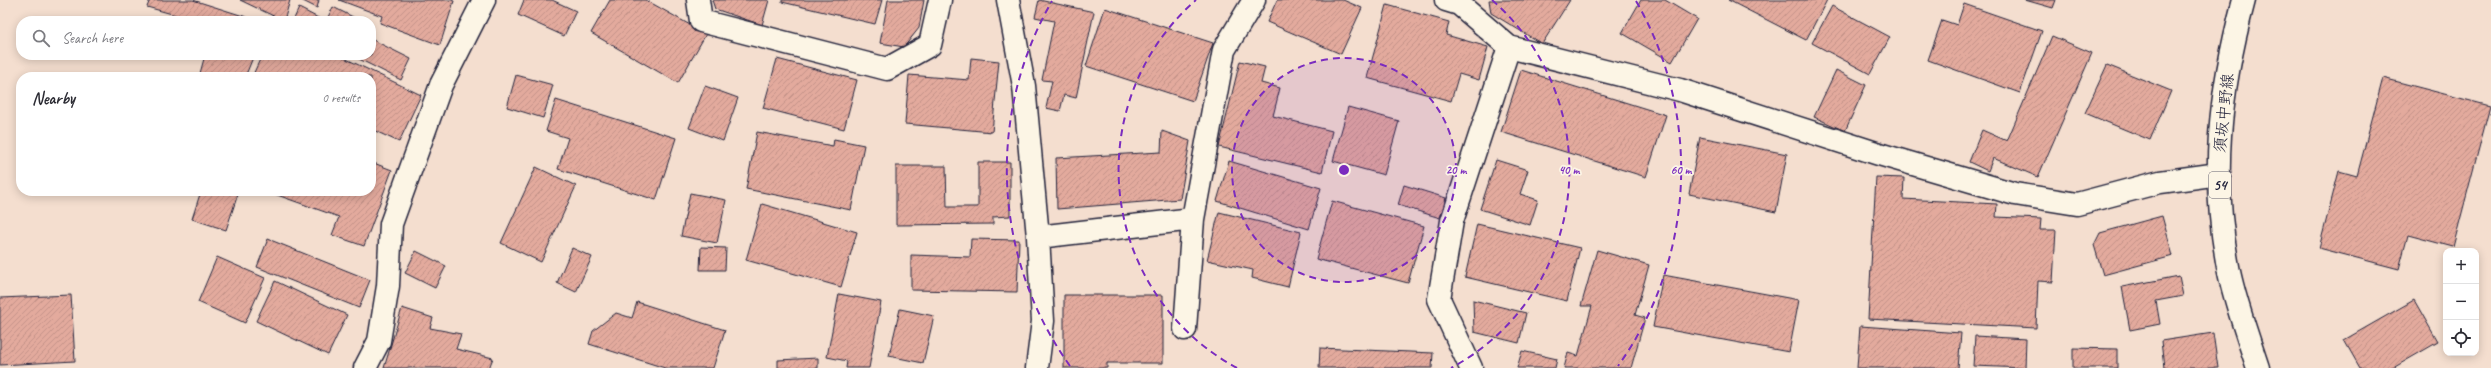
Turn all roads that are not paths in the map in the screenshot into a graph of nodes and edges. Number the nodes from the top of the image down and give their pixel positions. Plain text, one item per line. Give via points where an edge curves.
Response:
1 (484, 0) edge
2 (698, 0) edge
3 (940, 0) edge
4 (1008, 0) edge
5 (1254, 0) edge
6 (2244, 0) edge
7 (1456, 1) edge
8 (1508, 46) junction
9 (2219, 174) junction
10 (1193, 219) junction
11 (1038, 237) junction
12 (1185, 329) dead end
13 (365, 368) edge
14 (1038, 368) edge
15 (1471, 368) edge
16 (2258, 368) edge

1 - 13 street via 441,85 391,224 388,286 379,341
2 - 3 street via 701,21 887,69 930,45
4 - 11 street via 1024,86
5 - 10 street via 1224,50
6 - 9 street, 須坂中野線 / 54 via 2222,99 2218,142
7 - 8 street
8 - 9 street via 1680,90 1879,154 2015,194 2077,204 2160,182
8 - 15 street via 1452,221 1439,299
9 - 16 street, 須坂中野線 / 54 via 2230,273
10 - 11 street
10 - 12 street
11 - 14 street via 1043,321

